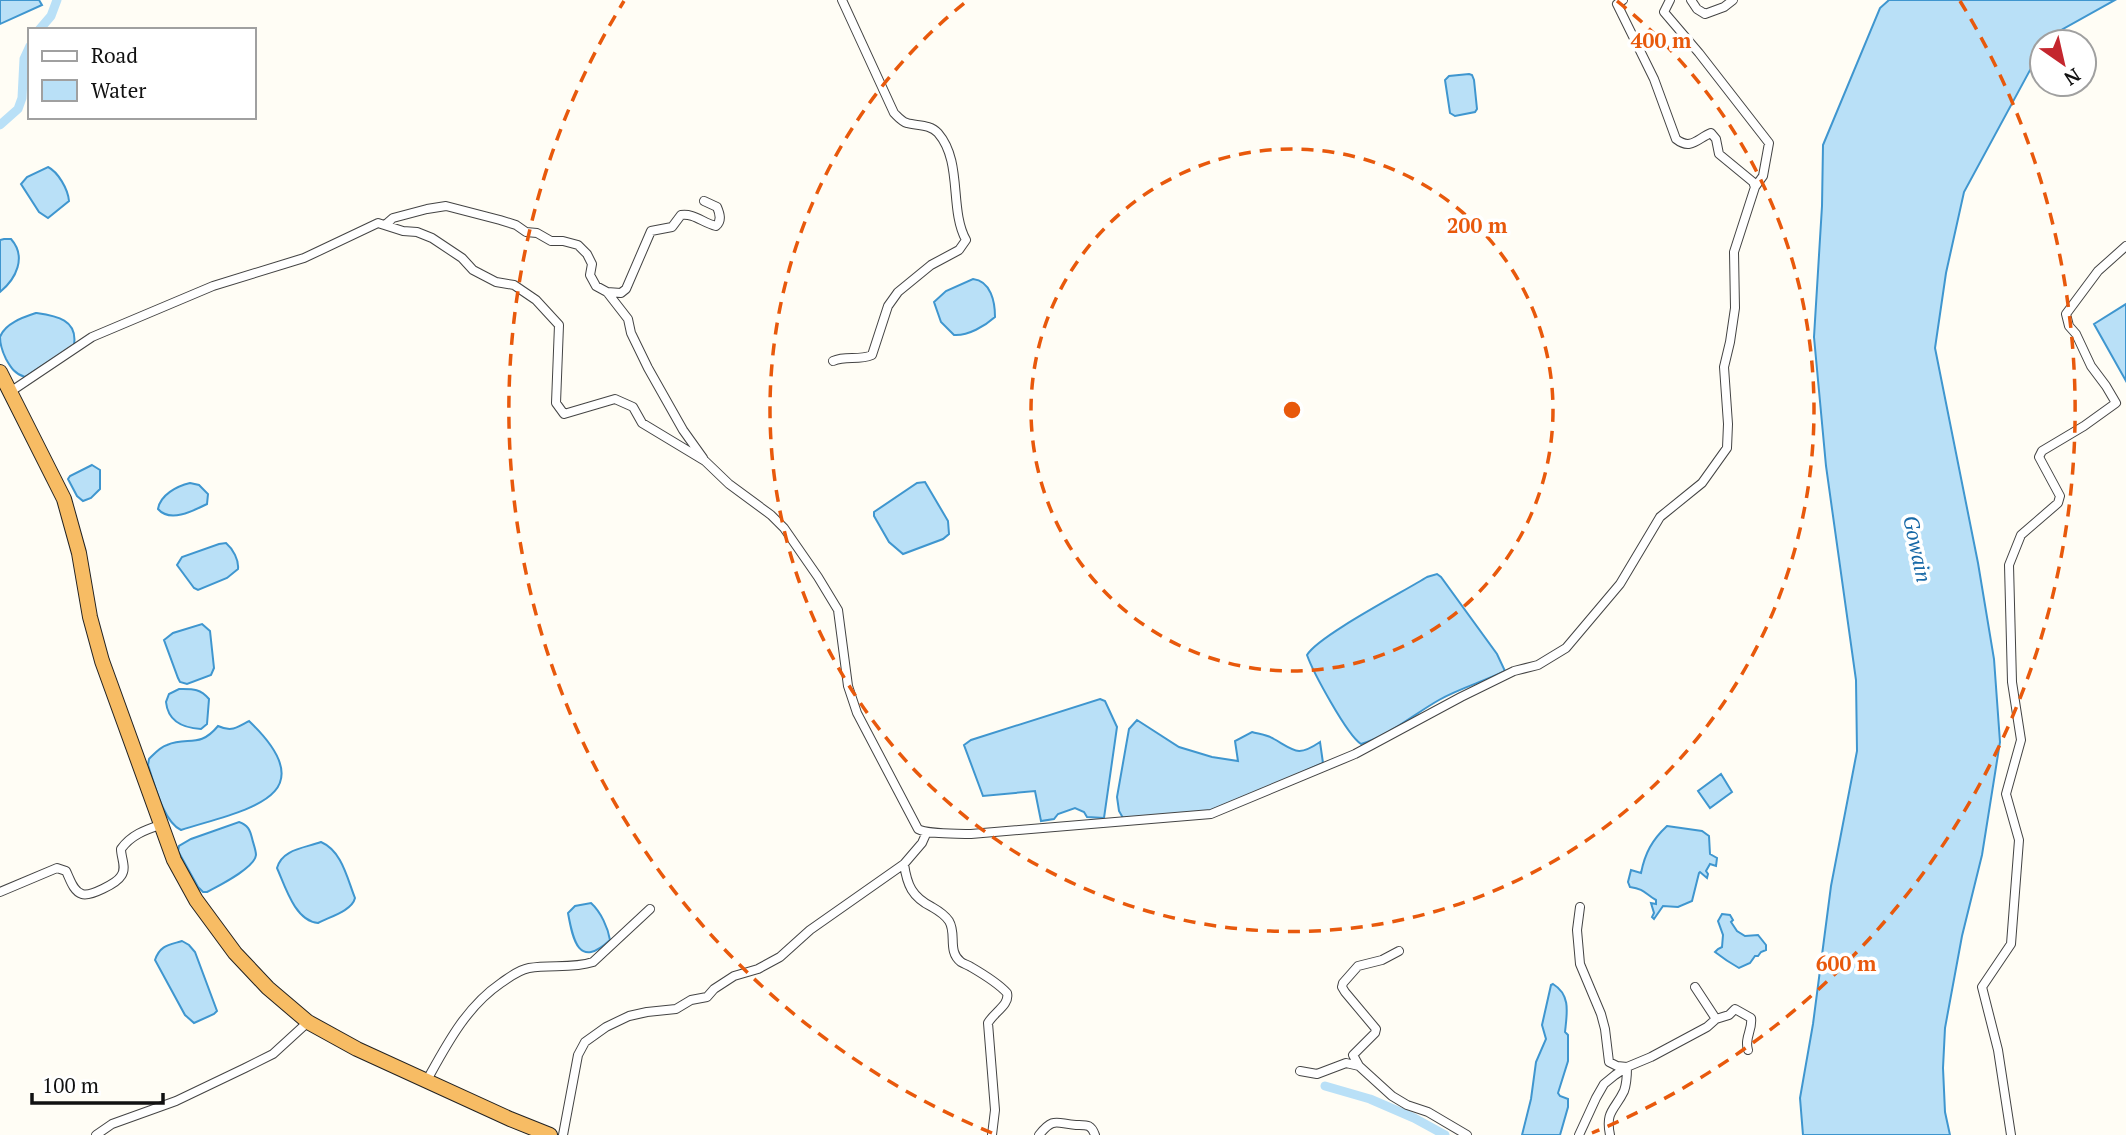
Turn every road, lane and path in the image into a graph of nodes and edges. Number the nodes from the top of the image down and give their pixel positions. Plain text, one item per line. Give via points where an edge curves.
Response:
1 (842, 0) edge
2 (1623, 0) edge
3 (1670, 0) edge
4 (1691, 0) edge
5 (1733, 0) edge
6 (1755, 187) junction
7 (704, 201) dead end
8 (385, 225) junction
9 (2126, 246) edge
10 (607, 292) junction
11 (833, 361) dead end
12 (0, 372) edge
13 (10, 393) junction
14 (705, 460) junction
15 (160, 825) junction
16 (926, 834) junction
17 (904, 864) junction
18 (0, 892) edge
19 (1580, 907) dead end
20 (650, 909) dead end
21 (1399, 951) dead end
22 (1695, 987) dead end
23 (1716, 1018) junction
24 (308, 1022) junction
25 (1748, 1050) dead end
26 (1359, 1066) junction
27 (1627, 1067) junction
28 (1300, 1071) dead end
29 (427, 1080) junction
30 (96, 1135) edge
31 (551, 1135) edge
32 (563, 1135) edge
33 (992, 1135) edge
34 (1039, 1135) edge
35 (1095, 1135) edge
36 (1467, 1135) edge
37 (1579, 1135) edge
38 (1610, 1135) edge
39 (2011, 1135) edge

1 - 11 street via 894,113 904,123 937,131 947,148 956,182 959,227 966,240 959,250 931,265 898,292 888,306 872,355
2 - 6 street via 1617,4 1654,79 1676,139 1690,145 1712,133 1719,154
3 - 6 street via 1664,12 1769,143 1763,176
4 - 5 street via 1705,13
6 - 16 street via 1734,252 1735,308 1724,367 1727,448 1702,483 1660,517 1620,584 1566,648 1355,754 1211,814
7 - 10 street via 717,207 720,217 716,226 687,214 672,227 651,231 626,289
8 - 10 street via 393,218 446,206 500,220 551,241 578,245 592,264 590,275 596,286
8 - 13 street via 378,223 304,258 202,290 92,337
8 - 14 street via 432,238 473,270 495,282 514,285 536,300 559,325 556,403 564,414 615,400 633,407 642,423
9 - 39 street via 2098,271 2066,314 2091,366 2116,403 2042,451 2039,457 2060,496 2058,503 2021,535 2009,565 2012,682 2021,740 2006,794 2019,840 2011,944 1982,987 1998,1050
10 - 14 street via 628,319 648,368
12 - 13 highway
13 - 15 highway via 64,499 102,661
14 - 16 street via 784,528 838,610 848,686 857,713 918,829
15 - 18 street via 127,841 121,849 123,873 100,890 82,894 66,871 57,868
15 - 24 highway via 196,900 235,953
16 - 17 street
17 - 32 street via 810,930 780,957 734,976 707,997 676,1009 629,1016 585,1042 578,1055
17 - 33 street via 912,893 947,917 954,953 961,962 1007,993 1007,1002 988,1023 995,1110
19 - 27 street via 1580,964 1603,1021 1609,1062
20 - 29 street via 593,962 526,968 490,990 450,1037
21 - 26 street via 1358,966 1343,983 1345,992 1376,1029 1353,1055
22 - 23 street
23 - 25 street via 1729,1016 1735,1009 1751,1018
23 - 27 street via 1707,1027
24 - 29 highway
24 - 30 street via 273,1054
26 - 28 street via 1346,1063 1317,1074
26 - 36 street via 1392,1096
27 - 37 street via 1604,1084
27 - 38 street via 1625,1090 1610,1112
29 - 31 highway
34 - 35 street via 1059,1121 1087,1125

